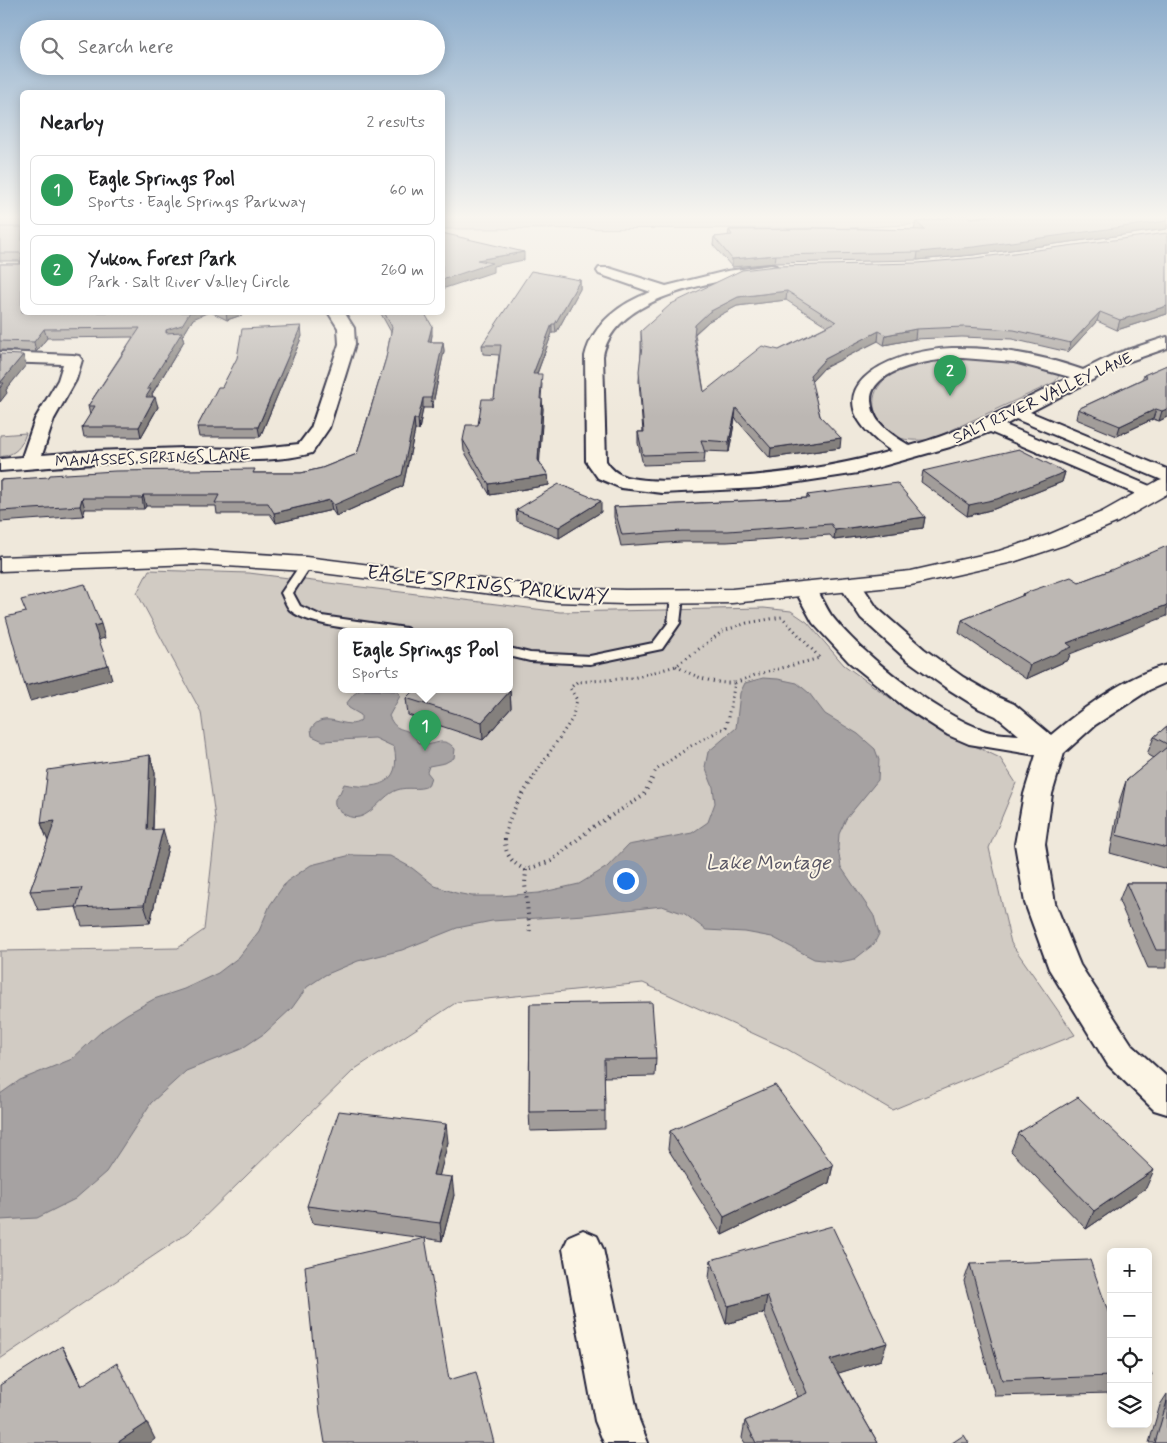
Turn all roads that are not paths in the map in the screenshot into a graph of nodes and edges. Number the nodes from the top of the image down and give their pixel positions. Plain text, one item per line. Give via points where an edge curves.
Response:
1 (639, 282) edge
2 (698, 282) edge
3 (665, 291) junction
4 (338, 315) edge
5 (1167, 342) edge
6 (0, 356) edge
7 (1085, 377) junction
8 (1015, 412) junction
9 (990, 425) junction
10 (907, 453) junction
11 (31, 461) junction
12 (0, 465) edge
13 (1167, 476) edge
14 (1158, 489) edge
15 (0, 564) edge
16 (306, 564) junction
17 (851, 586) junction
18 (806, 590) junction
19 (677, 597) junction
20 (379, 628) edge
21 (513, 653) edge
22 (1167, 673) edge
23 (1052, 749) junction
24 (1167, 1099) edge
25 (583, 1249) dead end
26 (626, 1443) edge

1 - 3 street
2 - 3 street
3 - 10 street, SALT RIVER VALLEY LANE via 623,313 598,340 594,356 596,461 605,474 620,482 662,486 758,482 858,467
4 - 11 street, MANASSES SPRINGS LANE via 346,328 347,344 320,428 305,449 252,455 142,455
5 - 7 street, SALT RIVER VALLEY LANE via 1121,358
6 - 11 street via 73,360 70,375 51,404 36,439
7 - 8 street, SALT RIVER VALLEY LANE
7 - 10 street via 1051,364 991,354 937,355 901,362 881,371 863,391 861,400 870,423
8 - 9 street, SALT RIVER VALLEY LANE
8 - 13 street
9 - 10 street, SALT RIVER VALLEY LANE
9 - 14 street
11 - 12 street, MANASSES SPRINGS LANE
14 - 17 street, EAGLE SPRINGS PARKWAY via 1110,516 1005,557 953,570
15 - 16 street, EAGLE SPRINGS PARKWAY via 194,557
16 - 19 street, EAGLE SPRINGS PARKWAY via 556,595
16 - 20 lane via 287,593 295,608 319,619
17 - 18 street, EAGLE SPRINGS PARKWAY
17 - 23 street via 869,613 915,654 954,682 1005,710
18 - 19 street, EAGLE SPRINGS PARKWAY
18 - 23 street via 821,618 858,657 884,680 957,729 978,738
19 - 21 lane via 674,623 657,646 590,660
22 - 23 street via 1140,685 1086,719
23 - 24 street via 1038,794 1030,844 1040,903 1065,969 1120,1055
25 - 26 street via 617,1420

